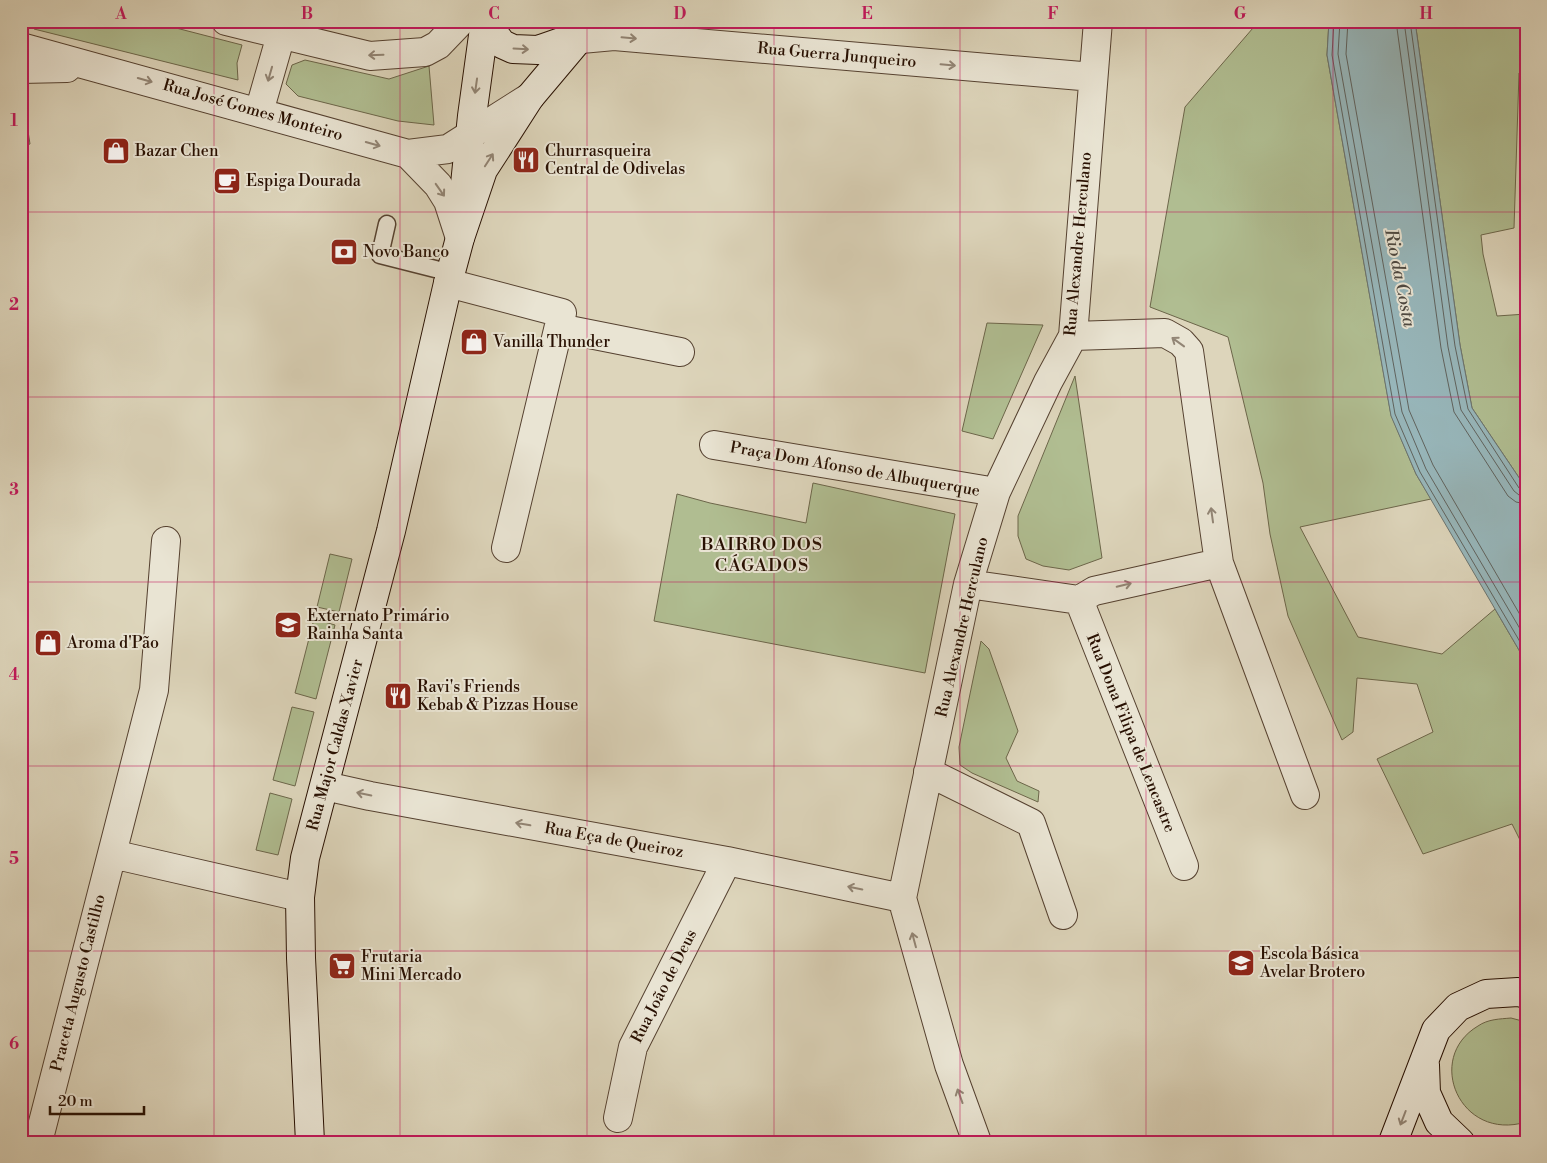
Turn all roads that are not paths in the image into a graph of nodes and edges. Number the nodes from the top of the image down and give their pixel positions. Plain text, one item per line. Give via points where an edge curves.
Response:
1 (226, 21) edge
2 (460, 21) edge
3 (485, 21) edge
4 (1098, 21) edge
5 (283, 28) edge
6 (588, 30) edge
7 (22, 53) edge
8 (1094, 77) junction
9 (530, 97) junction
10 (259, 112) junction
11 (471, 126) junction
12 (408, 154) junction
13 (387, 224) dead end
14 (460, 238) junction
15 (449, 278) junction
16 (559, 328) junction
17 (1073, 336) junction
18 (680, 352) dead end
19 (714, 445) dead end
20 (996, 492) junction
21 (166, 541) dead end
22 (506, 548) dead end
23 (1219, 563) junction
24 (968, 584) junction
25 (1079, 600) junction
26 (928, 772) junction
27 (325, 786) junction
28 (1305, 795) dead end
29 (112, 854) junction
30 (727, 861) junction
31 (1184, 866) dead end
32 (300, 897) junction
33 (902, 898) junction
34 (1063, 915) dead end
35 (1526, 994) edge
36 (1425, 1061) junction
37 (618, 1118) dead end
38 (38, 1142) edge
39 (310, 1142) edge
40 (977, 1142) edge
41 (1393, 1142) edge
42 (1460, 1142) edge

1 - 5 street
2 -> 5 street via 438,45 425,52 370,56
3 -> 6 street, Rua Guerra Junqueiro via 502,44 513,49 538,50
3 -> 11 street, Rua Major Caldas Xavier
4 - 8 street, Rua Alexandre Herculano
5 -> 10 street
6 -> 8 street, Rua Guerra Junqueiro via 614,36
6 - 9 street, Rua Major Caldas Xavier
7 -> 10 street, Rua José Gomes Monteiro via 98,67
8 - 17 street, Rua Alexandre Herculano
9 - 11 street, Rua José Gomes Monteiro
14 -> 9 street, Rua Major Caldas Xavier via 483,170
10 -> 12 street, Rua José Gomes Monteiro
11 - 12 street, Rua José Gomes Monteiro via 448,149
11 - 14 street, Rua Major Caldas Xavier
12 -> 14 street via 438,185 448,201
13 - 15 lane via 380,255
14 - 15 street, Rua Major Caldas Xavier
15 - 16 street via 562,314
15 - 27 street, Rua Major Caldas Xavier via 392,531
16 - 18 street
16 - 22 street
17 - 20 street, Rua Alexandre Herculano
23 -> 17 street via 1189,351 1181,342 1164,333
19 - 20 street, Praça Dom Afonso de Albuquerque
20 - 24 street, Rua Alexandre Herculano
21 - 29 street, Praceta Augusto Castilho via 154,690
25 -> 23 street via 1094,591
23 - 28 street
24 - 25 street
24 - 26 street, Rua Alexandre Herculano
25 - 31 street, Rua Dona Filipa de Lencastre
26 - 33 street, Rua Alexandre Herculano
26 - 34 street via 1031,823
30 -> 27 street, Rua Eça de Queiroz
27 - 32 street, Rua Major Caldas Xavier via 305,858
29 - 32 street
29 - 38 street, Praceta Augusto Castilho
33 -> 30 street, Rua Eça de Queiroz
30 - 37 street, Rua João de Deus via 633,1047
32 - 39 street, Rua Major Caldas Xavier
40 -> 33 street, Rua Alexandre Herculano via 949,1065
35 - 36 street via 1486,994 1458,1007 1436,1030
36 -> 41 street
36 - 42 street via 1426,1093 1439,1122

